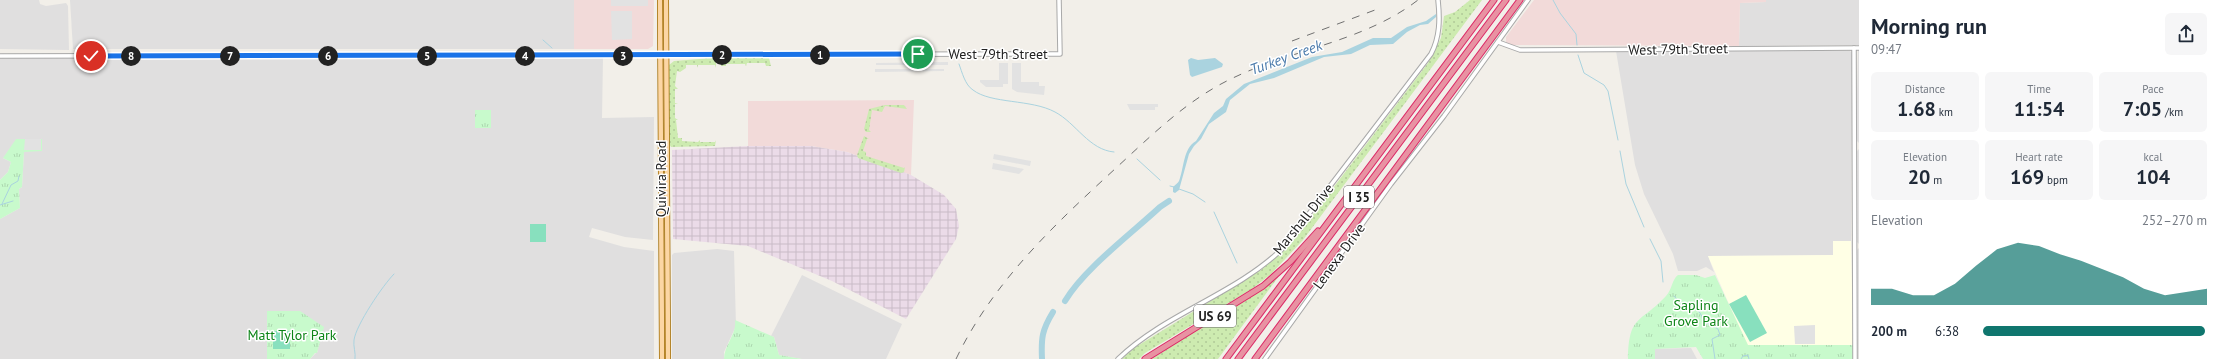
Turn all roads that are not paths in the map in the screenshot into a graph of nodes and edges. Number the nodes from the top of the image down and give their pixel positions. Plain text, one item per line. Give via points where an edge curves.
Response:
1 (660, 0) edge
2 (666, 0) edge
3 (1059, 0) edge
4 (1438, 0) edge
5 (1494, 0) edge
6 (1506, 0) edge
7 (1520, 0) edge
8 (1528, 0) edge
9 (1498, 42) junction
10 (1857, 48) edge
11 (0, 56) edge
12 (660, 56) junction
13 (667, 56) junction
14 (1336, 212) junction
15 (663, 359) edge
16 (668, 359) edge
17 (1118, 359) edge
18 (1145, 359) edge
19 (1226, 359) edge
20 (1238, 359) edge
21 (1255, 359) edge
22 (1264, 359) edge
23 (1855, 359) edge

1 - 12 main road, Quivira Road
2 - 13 main road, Quivira Road
3 - 13 street, West 79th Street via 1060,54
4 - 17 street, Marshall Drive via 1439,29 1430,54 1282,249 1252,274 1147,335
5 - 14 highway, I 35
6 - 20 highway, I 35
7 - 21 highway
8 - 9 street, Lenexa Drive
9 - 10 street, West 79th Street via 1520,50
9 - 22 street, Lenexa Drive
10 - 23 street
11 - 12 street, West 79th Street
12 - 13 street, West 79th Street
12 - 15 main road, Quivira Road
13 - 16 main road, Quivira Road
14 - 18 highway, US 69 via 1290,262 1263,286
14 - 19 highway, I 35

